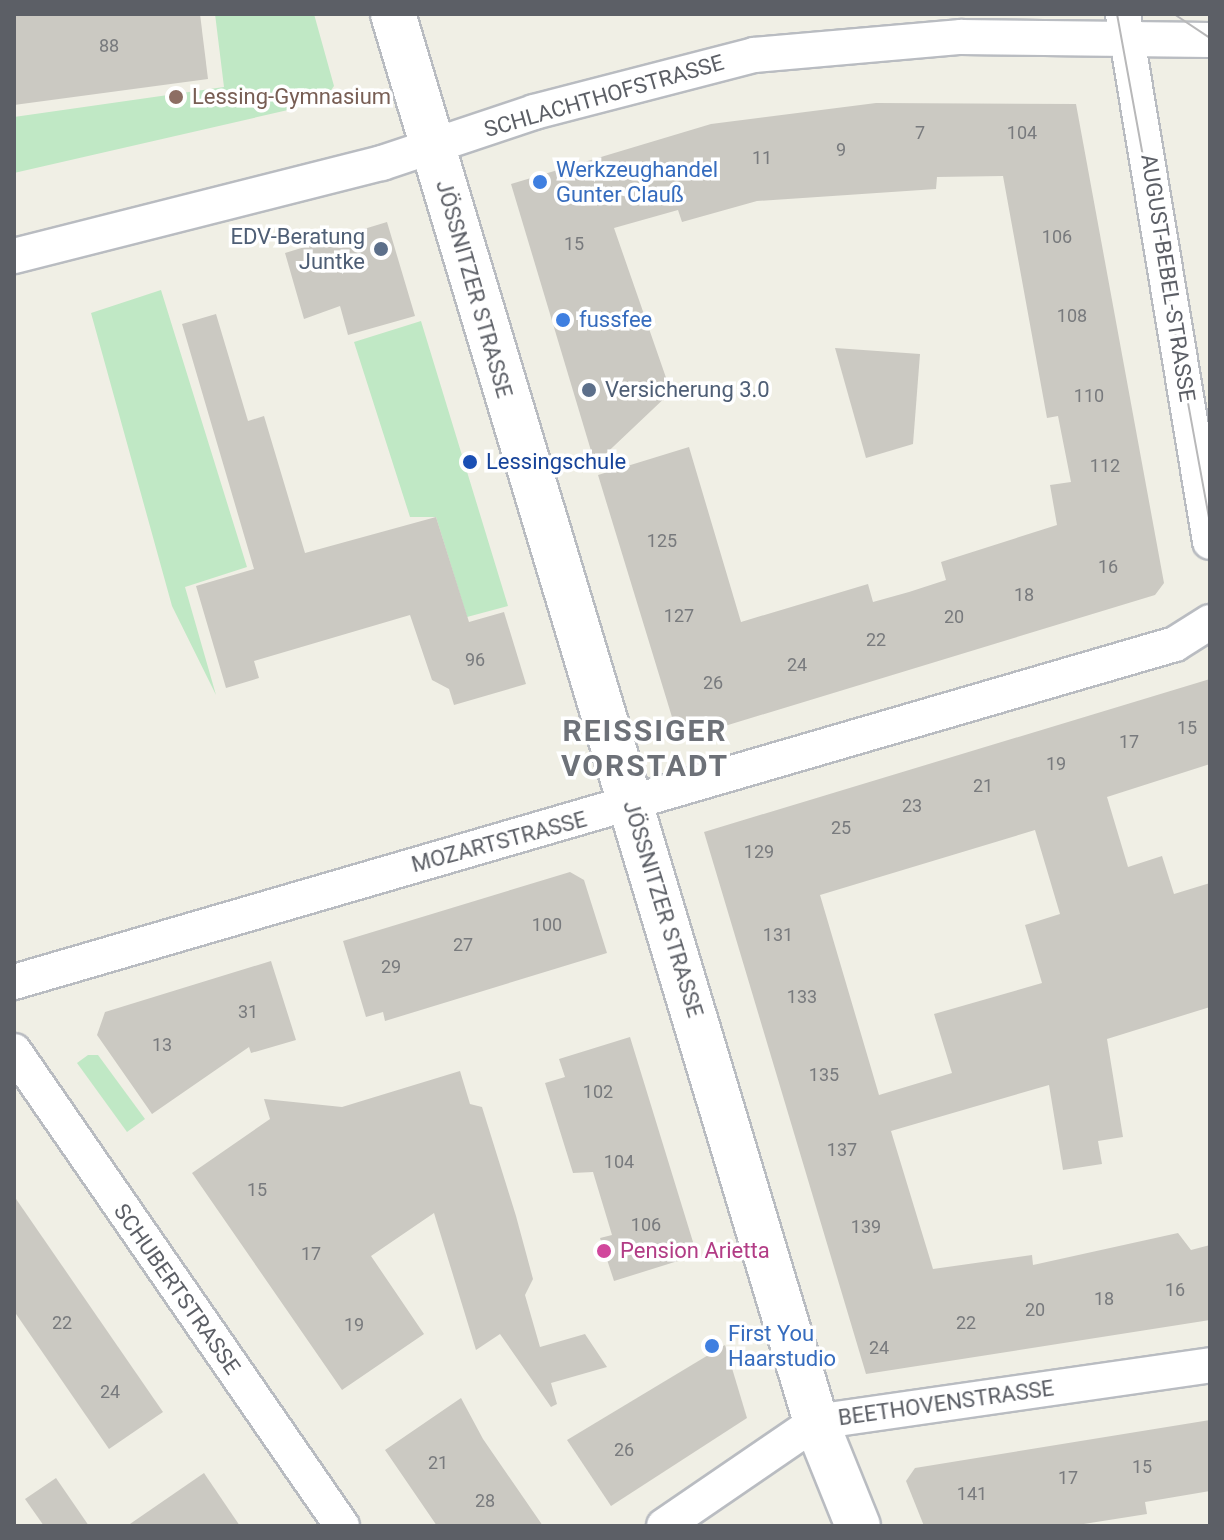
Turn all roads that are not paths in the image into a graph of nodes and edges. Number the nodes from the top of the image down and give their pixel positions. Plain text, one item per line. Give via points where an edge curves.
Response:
1 (393, 14) edge
2 (1125, 26) edge
3 (1210, 40) edge
4 (432, 146) junction
5 (14, 256) edge
6 (1210, 542) edge
7 (1210, 622) edge
8 (633, 806) junction
9 (14, 982) edge
10 (14, 1051) edge
11 (1210, 1365) edge
12 (816, 1422) junction
13 (342, 1526) edge
14 (664, 1526) edge
15 (858, 1526) edge

1 - 4 street, JÖSSNITZER STRASSE
2 - 3 street, SCHLACHTHOFSTRASSE
2 - 4 street, SCHLACHTHOFSTRASSE via 754,55
2 - 6 street, AUGUST-BEBEL-STRASSE
4 - 5 street, SCHLACHTHOFSTRASSE
4 - 8 street, JÖSSNITZER STRASSE
7 - 8 street, MOZARTSTRASSE via 1175,644
8 - 9 street, MOZARTSTRASSE
8 - 12 street, JÖSSNITZER STRASSE
10 - 13 street, SCHUBERTSTRASSE
11 - 12 street, BEETHOVENSTRASSE
12 - 14 street, BEETHOVENSTRASSE
12 - 15 street, JÖSSNITZER STRASSE

